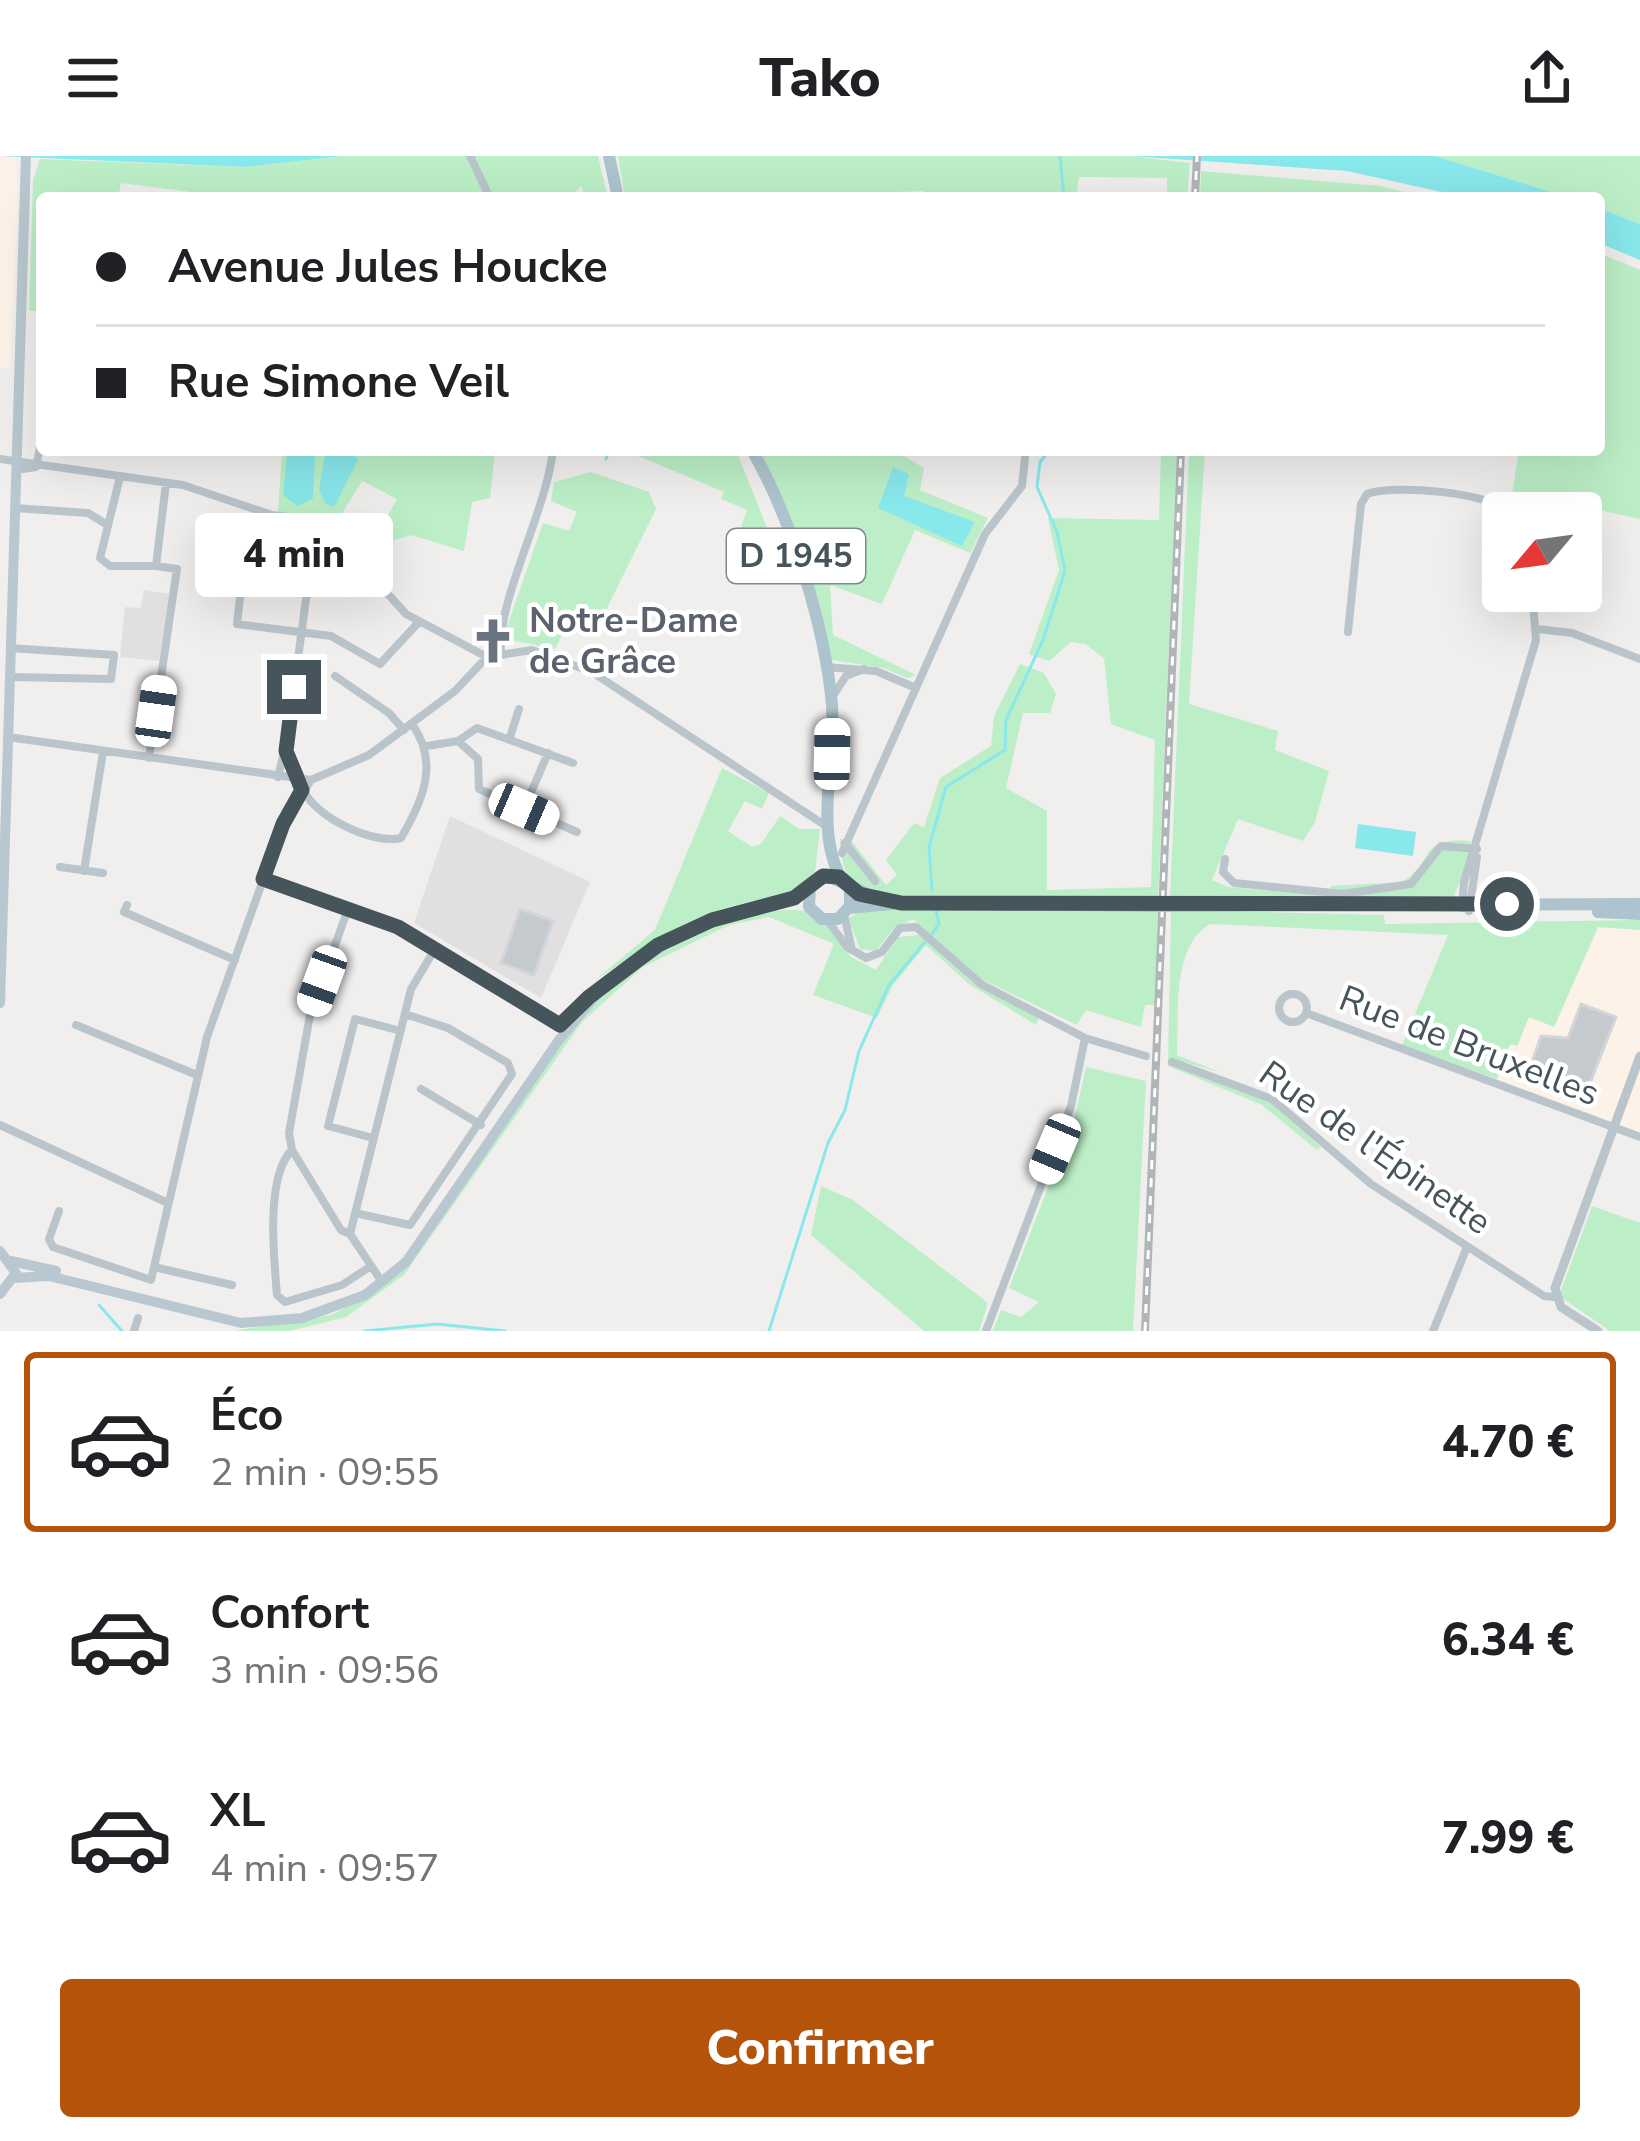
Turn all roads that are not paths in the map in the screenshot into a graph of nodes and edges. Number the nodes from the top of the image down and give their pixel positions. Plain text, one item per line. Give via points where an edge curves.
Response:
1 (470, 156) edge
2 (26, 160) edge
3 (610, 162) edge
4 (487, 192) edge
5 (617, 192) edge
6 (39, 456) edge
7 (552, 456) edge
8 (755, 456) edge
9 (1024, 458) dead end
10 (0, 459) edge
11 (38, 461) junction
12 (16, 465) junction
13 (120, 477) junction
14 (166, 483) junction
15 (1482, 498) edge
16 (15, 508) junction
17 (317, 519) junction
18 (107, 524) junction
19 (310, 561) junction
20 (156, 566) junction
21 (1535, 612) edge
22 (6, 616) edge
23 (418, 623) junction
24 (1538, 629) junction
25 (299, 632) junction
26 (1348, 632) dead end
27 (10, 648) junction
28 (501, 653) junction
29 (487, 657) junction
30 (1640, 659) edge
31 (5, 662) edge
32 (826, 667) junction
33 (866, 669) junction
34 (10, 676) junction
35 (334, 676) dead end
36 (916, 688) junction
37 (831, 700) junction
38 (519, 709) dead end
39 (408, 727) junction
40 (4, 736) edge
41 (510, 737) junction
42 (458, 741) junction
43 (286, 746) junction
44 (427, 746) junction
45 (103, 752) junction
46 (548, 753) junction
47 (149, 758) junction
48 (573, 764) dead end
49 (278, 777) junction
50 (303, 784) junction
51 (524, 809) junction
52 (830, 830) junction
53 (577, 832) dead end
54 (1477, 849) junction
55 (1225, 859) dead end
56 (60, 867) dead end
57 (84, 871) junction
58 (103, 873) dead end
59 (818, 878) junction
60 (263, 879) junction
61 (875, 881) dead end
62 (845, 883) junction
63 (1476, 888) junction
64 (808, 891) junction
65 (901, 903) junction
66 (128, 904) dead end
67 (1530, 904) junction
68 (1640, 904) edge
69 (769, 906) junction
70 (1466, 907) junction
71 (348, 909) junction
72 (810, 910) junction
73 (847, 911) junction
74 (1640, 914) edge
75 (827, 920) junction
76 (435, 949) junction
77 (859, 956) junction
78 (235, 960) junction
79 (0, 1003) edge
80 (1306, 1013) dead end
81 (405, 1014) junction
82 (76, 1025) dead end
83 (564, 1028) junction
84 (400, 1031) junction
85 (1084, 1038) junction
86 (1146, 1056) dead end
87 (1640, 1056) edge
88 (1172, 1062) dead end
89 (197, 1075) junction
90 (422, 1089) dead end
91 (0, 1125) edge
92 (481, 1125) junction
93 (1613, 1128) junction
94 (1640, 1136) edge
95 (373, 1138) junction
96 (292, 1150) junction
97 (168, 1203) junction
98 (59, 1211) dead end
99 (355, 1213) junction
100 (350, 1234) junction
101 (1467, 1247) junction
102 (413, 1252) junction
103 (4, 1256) edge
104 (371, 1266) junction
105 (154, 1267) junction
106 (380, 1279) junction
107 (232, 1285) dead end
108 (5, 1287) edge
109 (1556, 1298) junction
110 (351, 1300) junction
111 (184, 1312) junction
112 (138, 1318) dead end
113 (134, 1331) edge
114 (986, 1331) edge
115 (1433, 1331) edge
116 (1598, 1331) edge

1 - 4 street
2 - 12 main road
3 - 5 main road
6 - 11 street
7 - 28 street
8 - 32 main road, D 1945 via 785,521
9 - 36 street via 1022,486 985,534
10 - 12 street
11 - 12 street
11 - 13 street
12 - 16 main road
13 - 14 street
13 - 18 street
14 - 17 street via 272,515
14 - 20 street
15 - 26 street via 1367,494
16 - 18 street via 88,513
16 - 22 main road
17 - 19 street
17 - 23 street via 351,534 382,588
18 - 20 street via 104,563
19 - 25 street
19 - 25 street via 249,553 239,581 238,624
20 - 47 street via 177,569
21 - 24 street
22 - 27 main road
23 - 25 street via 380,664 335,637
23 - 29 street
24 - 30 street
24 - 54 street
25 - 43 street
27 - 31 main road
27 - 34 street via 113,655 111,679
28 - 29 street
28 - 52 street via 532,650 586,669
29 - 39 street
31 - 34 main road
32 - 33 street
32 - 37 main road, D 1945
33 - 36 street
33 - 37 street via 846,676
34 - 40 main road
35 - 39 street
36 - 61 street via 844,848
37 - 52 main road, D 1945
38 - 41 street
39 - 44 street
39 - 50 street via 352,766
40 - 45 street
40 - 79 main road
41 - 42 street via 474,728
41 - 46 street
42 - 44 street
42 - 51 street via 478,759 478,789
43 - 49 street
43 - 50 street
44 - 50 street via 428,770 397,840 329,818
45 - 47 street
45 - 57 street
46 - 48 street
46 - 51 street
47 - 49 street
49 - 50 street
50 - 60 street
51 - 53 street
52 - 59 main road, D 1945
52 - 62 main road, D 1945
54 - 55 street via 1441,846 1411,884 1356,894 1234,883 1224,875
54 - 63 street
54 - 70 street
56 - 57 street
57 - 58 street
59 - 62 main road
59 - 64 main road
60 - 71 street
60 - 78 street
62 - 65 main road
62 - 73 main road
63 - 67 street via 1487,898
63 - 70 street
64 - 69 main road
64 - 72 main road
65 - 70 main road, bridge
65 - 73 main road
66 - 78 street via 124,912
67 - 68 main road
67 - 70 main road
69 - 72 main road
69 - 83 main road via 684,932 606,983
70 - 74 main road
71 - 76 street
71 - 96 street via 310,1016
72 - 75 main road
73 - 75 main road
73 - 77 street via 848,940
75 - 77 street
76 - 81 street
76 - 83 street
77 - 85 street via 879,954 902,927 928,938 987,988
78 - 89 street
80 - 93 street, Rue de Bruxelles
81 - 84 street
81 - 92 street via 448,1028 510,1065
82 - 89 street
83 - 102 main road
84 - 95 street
84 - 95 street via 356,1019 328,1126
85 - 86 street
85 - 114 street via 1070,1112
87 - 93 street
88 - 101 street, Rue de l'Épinette via 1272,1099 1365,1180
89 - 97 street
90 - 92 street
91 - 97 street
92 - 99 street via 410,1225
93 - 94 street, Rue de Bruxelles
93 - 109 street
95 - 99 street
96 - 100 street
96 - 104 street via 272,1228 279,1299 321,1293
97 - 105 street
98 - 105 street via 52,1247 145,1282
99 - 100 street
100 - 104 street
101 - 109 street, Rue de l'Épinette
101 - 115 street
102 - 106 main road
102 - 110 main road via 387,1280
103 - 108 main road
103 - 111 main road
104 - 106 street
105 - 107 street
106 - 110 main road
108 - 111 main road via 50,1276
109 - 116 street, Rue de l'Épinette
110 - 111 main road via 272,1323
112 - 113 street

